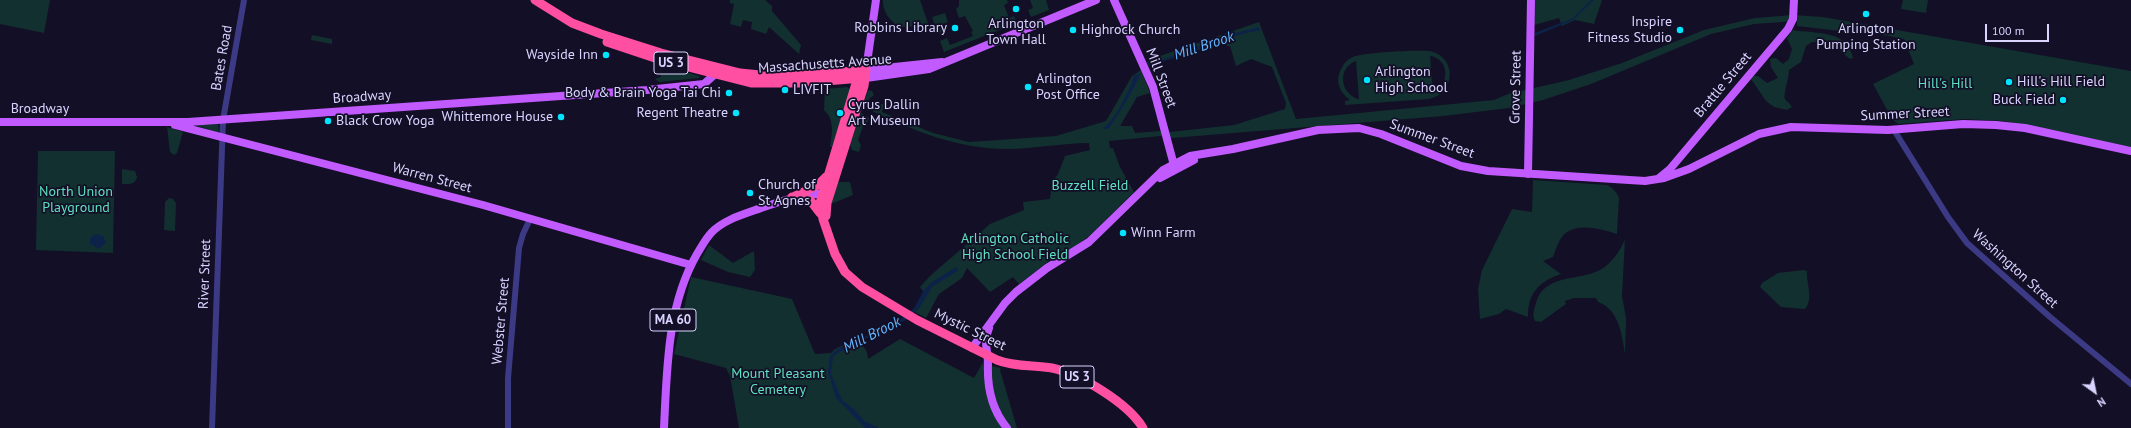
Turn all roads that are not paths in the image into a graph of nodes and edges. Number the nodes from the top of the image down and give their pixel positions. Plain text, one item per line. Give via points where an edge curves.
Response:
1 (244, 0) edge
2 (535, 0) edge
3 (876, 0) edge
4 (1096, 0) edge
5 (1114, 0) edge
6 (1531, 0) edge
7 (1794, 0) edge
8 (715, 71) junction
9 (863, 72) junction
10 (223, 120) junction
11 (0, 122) edge
12 (165, 122) junction
13 (1894, 130) junction
14 (222, 138) junction
15 (2131, 151) edge
16 (839, 152) junction
17 (1681, 155) junction
18 (1175, 166) junction
19 (1687, 170) junction
20 (1528, 174) junction
21 (827, 176) junction
22 (1657, 180) junction
23 (826, 194) junction
24 (792, 197) junction
25 (530, 219) junction
26 (823, 220) junction
27 (829, 235) junction
28 (691, 265) junction
29 (997, 314) junction
30 (972, 348) junction
31 (986, 355) junction
32 (2131, 384) edge
33 (212, 428) edge
34 (508, 428) edge
35 (664, 428) edge
36 (1007, 428) edge
37 (1143, 428) edge

1 - 10 street, Bates Road
2 - 8 highway, Massachusetts Avenue / US 3 via 588,34 622,48
3 - 9 main road
4 - 9 main road, Massachusetts Avenue via 923,70
5 - 18 main road, Mill Street via 1153,88
6 - 20 main road, Grove Street
7 - 17 main road, Brattle Street via 1793,19 1788,29
8 - 9 highway, Massachusetts Avenue / US 3 via 740,81 763,84
8 - 10 main road, Broadway via 706,83 680,87
9 - 16 highway, Mystic Street / US 3
10 - 12 main road, Broadway
10 - 14 street, River Street
11 - 12 main road, Broadway
12 - 14 main road, Warren Street
13 - 15 main road, Summer Street via 1952,124 1996,124
13 - 19 main road, Summer Street via 1805,127 1776,129 1752,137
13 - 32 street, Washington Street via 1951,222 1970,246
14 - 25 main road, Warren Street via 403,183
14 - 33 street, River Street
16 - 21 highway, Mystic Street / US 3
16 - 23 highway, Mystic Street / US 3
17 - 19 main road via 1681,163
17 - 22 main road, Brattle Street
18 - 20 main road, Summer Street via 1218,152 1318,130 1359,128 1381,134 1461,166
18 - 29 main road, Summer Street via 1135,198 1084,247 1047,268 1016,292
19 - 22 main road, Summer Street
20 - 22 main road, Summer Street via 1626,181
21 - 23 highway, Mystic Street / US 3
21 - 24 highway, MA 60 via 818,185
23 - 24 main road, MA 60
23 - 26 highway, Mystic Street / US 3 via 820,206
23 - 27 highway, Mystic Street / US 3
24 - 26 highway via 812,201 818,207
24 - 28 main road, MA 60 via 722,224 712,231
25 - 28 main road, Warren Street
25 - 34 street, Webster Street via 520,248 508,378
26 - 27 highway, Mystic Street / US 3
27 - 30 highway, Mystic Street / US 3 via 837,259 849,276 862,287 908,315
28 - 35 main road, MA 60 via 679,295 672,329
29 - 30 main road, Summer Street
29 - 31 main road, Summer Street via 987,333
30 - 31 highway, Mystic Street / US 3
31 - 36 main road, Summer Street via 992,401
31 - 37 highway, Mystic Street / US 3 via 1004,363 1050,368 1073,375 1128,410

